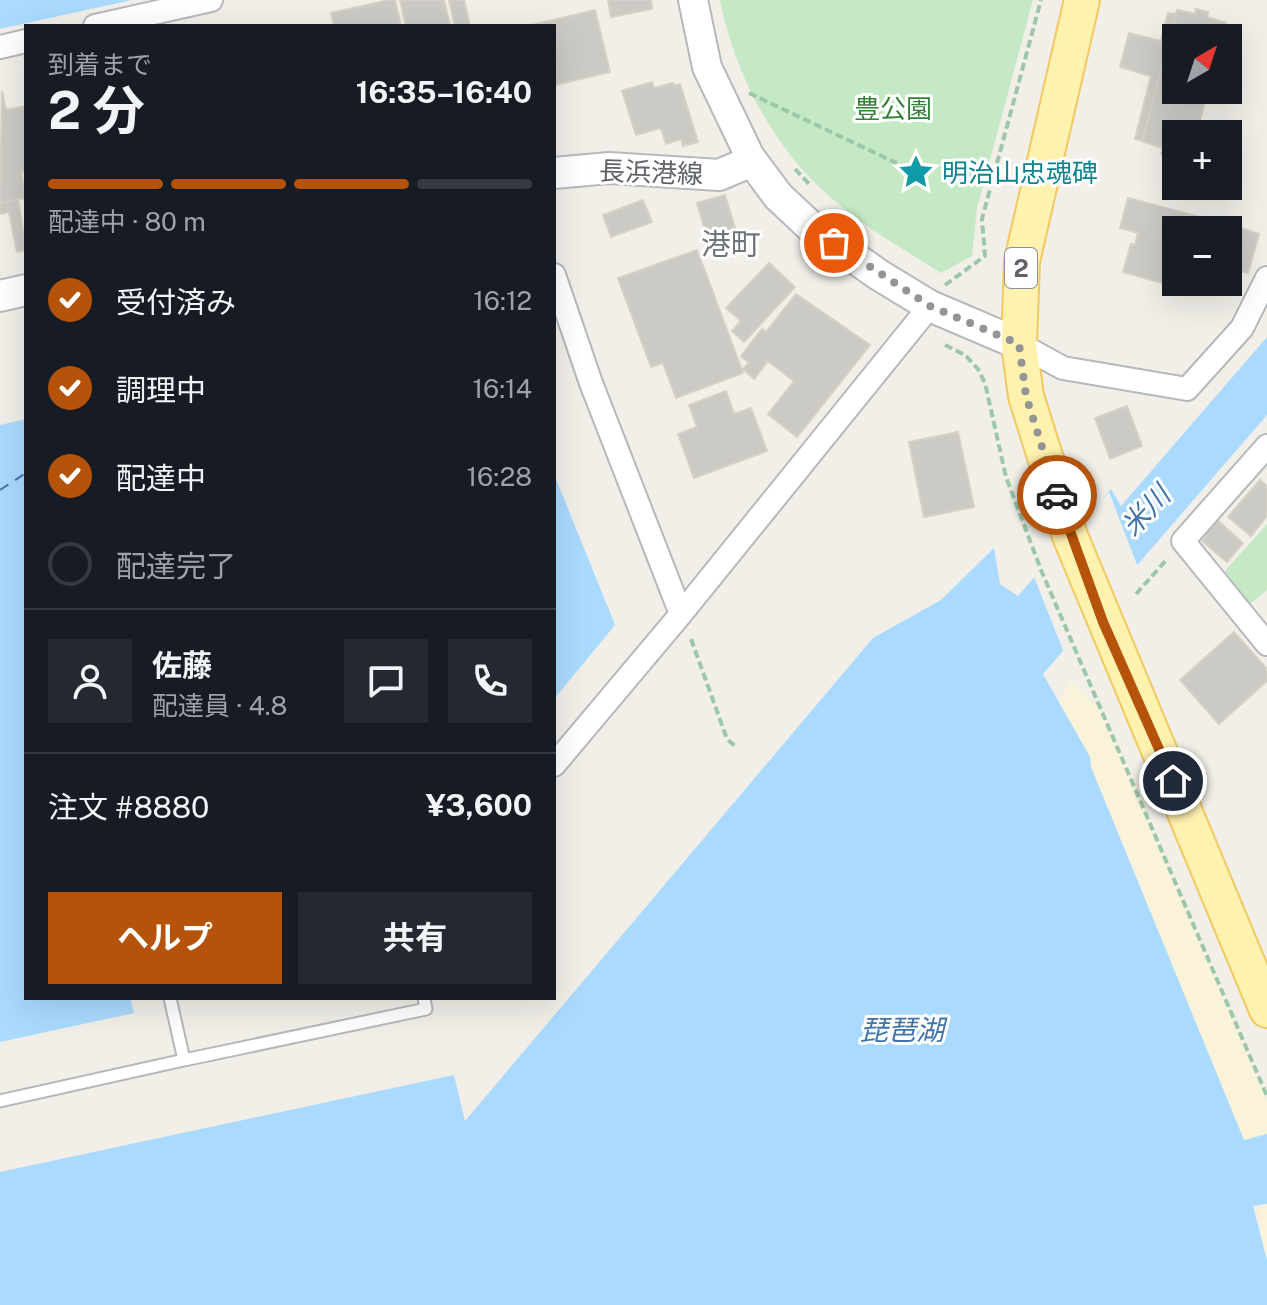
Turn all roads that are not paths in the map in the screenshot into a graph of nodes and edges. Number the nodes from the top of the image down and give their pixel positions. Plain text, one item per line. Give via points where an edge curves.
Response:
1 (211, 0) edge
2 (693, 0) edge
3 (1082, 0) edge
4 (104, 24) edge
5 (24, 41) edge
6 (0, 47) edge
7 (752, 161) junction
8 (556, 173) edge
9 (1267, 278) edge
10 (556, 281) edge
11 (24, 290) edge
12 (0, 296) edge
13 (936, 296) junction
14 (1019, 344) junction
15 (1267, 446) edge
16 (681, 614) junction
17 (1267, 644) edge
18 (556, 763) edge
19 (170, 1000) edge
20 (424, 1000) edge
21 (1267, 1010) edge
22 (184, 1060) junction
23 (0, 1101) edge

1 - 4 street
2 - 7 street via 707,67
3 - 14 main road, 2 via 1022,261
5 - 6 street
7 - 8 main road, 長浜港線 via 719,175 609,168
7 - 13 main road via 811,227
9 - 14 street via 1242,328 1187,389 1063,368
10 - 16 street
11 - 12 main road
13 - 14 main road
13 - 16 street
14 - 21 main road, 2 via 1026,396 1070,536
15 - 17 street via 1183,541
16 - 18 street
19 - 22 lane
20 - 22 lane via 426,1009
22 - 23 lane

